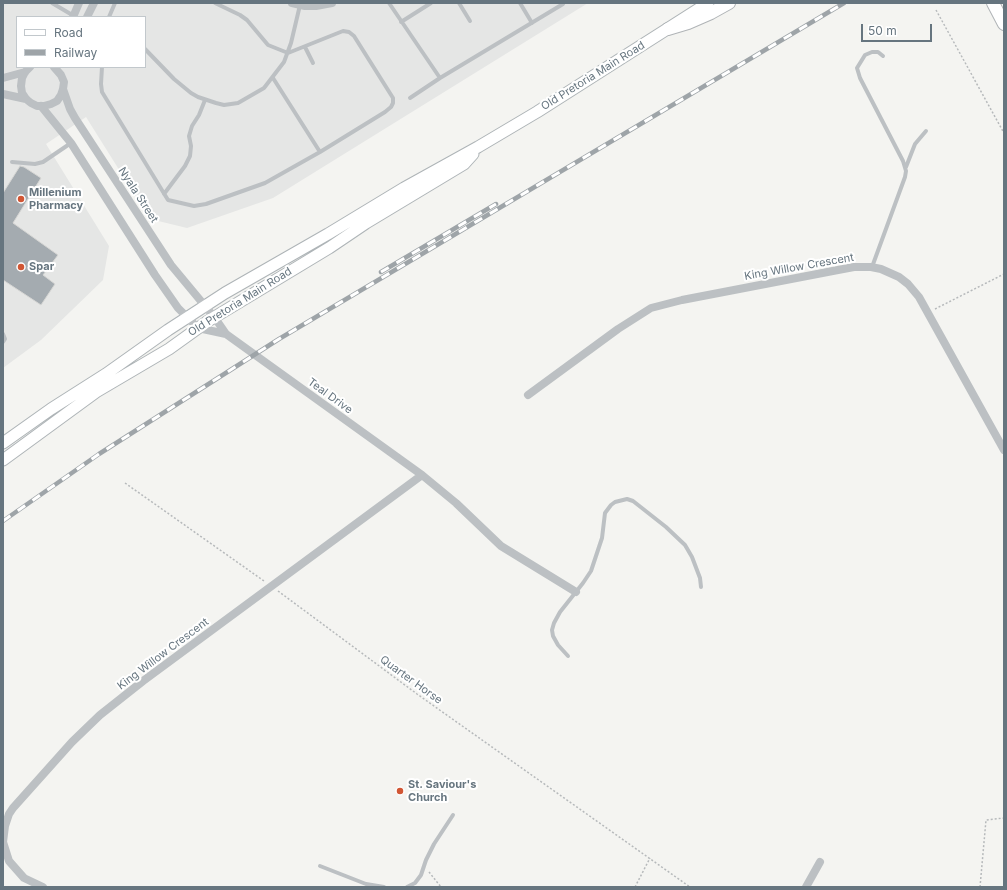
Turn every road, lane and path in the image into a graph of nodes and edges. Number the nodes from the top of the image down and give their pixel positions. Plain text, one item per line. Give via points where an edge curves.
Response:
1 (52, 3) edge
2 (80, 3) edge
3 (94, 3) edge
4 (115, 3) edge
5 (214, 3) edge
6 (332, 3) edge
7 (389, 3) edge
8 (431, 3) edge
9 (460, 3) edge
10 (520, 3) edge
11 (708, 3) edge
12 (729, 3) edge
13 (993, 3) edge
14 (296, 4) edge
15 (563, 4) dead end
16 (936, 10) dead end
17 (74, 16) edge
18 (88, 16) edge
19 (109, 16) edge
20 (470, 20) dead end
21 (401, 22) junction
22 (532, 23) junction
23 (1004, 24) edge
24 (668, 29) junction
25 (305, 47) junction
26 (146, 50) edge
27 (288, 53) junction
28 (883, 56) dead end
29 (313, 64) dead end
30 (102, 68) edge
31 (28, 69) edge
32 (63, 71) edge
33 (3, 78) edge
34 (273, 78) junction
35 (440, 78) junction
36 (63, 89) junction
37 (3, 94) edge
38 (410, 98) dead end
39 (26, 99) junction
40 (205, 100) junction
41 (41, 106) junction
42 (926, 131) dead end
43 (1004, 133) edge
44 (71, 143) junction
45 (478, 147) junction
46 (320, 152) junction
47 (12, 162) dead end
48 (906, 167) junction
49 (164, 194) junction
50 (872, 267) junction
51 (1004, 274) edge
52 (206, 306) junction
53 (929, 312) junction
54 (188, 318) junction
55 (215, 318) junction
56 (198, 328) junction
57 (3, 334) edge
58 (226, 334) junction
59 (3, 342) edge
60 (528, 395) dead end
61 (3, 442) edge
62 (1004, 450) edge
63 (3, 460) edge
64 (422, 475) junction
65 (125, 483) dead end
66 (272, 587) junction
67 (701, 587) dead end
68 (576, 592) junction
69 (568, 656) dead end
70 (453, 815) dead end
71 (1004, 818) edge
72 (650, 858) junction
73 (820, 862) dead end
74 (320, 866) dead end
75 (424, 866) junction
76 (43, 887) edge
77 (384, 887) edge
78 (407, 887) edge
79 (441, 887) edge
80 (635, 887) edge
81 (690, 887) edge
82 (806, 887) edge
83 (980, 887) edge

1 - 17 lane
2 - 17 street
3 - 18 street
4 - 19 lane
5 - 27 lane via 240,15 268,46
6 - 14 street via 316,6
7 - 21 lane
8 - 21 lane
9 - 20 lane
10 - 22 lane
11 - 24 main road, Old Pretoria Main Road
12 - 24 main road via 688,23
13 - 23 main road
14 - 27 lane
15 - 22 lane
16 - 43 path
21 - 35 lane
22 - 35 lane
24 - 45 main road, Old Pretoria Main Road
25 - 27 lane
25 - 29 lane
25 - 46 lane via 343,31 349,32 393,98 391,107 385,112
26 - 40 lane via 174,79 191,93
27 - 34 lane
28 - 48 lane via 878,52 865,55 857,68
30 - 49 lane via 102,92
31 - 33 street
31 - 39 street via 22,78 21,86
32 - 36 street, Nyala Street
34 - 40 lane via 264,88 238,103 224,105
34 - 46 lane
35 - 38 lane
36 - 41 street via 57,101
36 - 52 street, Nyala Street via 75,118 171,265
37 - 39 street
39 - 41 street
40 - 49 lane via 189,136 190,156
41 - 44 street
42 - 48 lane via 915,144
44 - 47 lane via 43,162
44 - 54 street via 155,275
45 - 52 main road, Old Pretoria Main Road
45 - 55 main road, Old Pretoria Main Road via 464,164
46 - 49 lane via 265,183 206,204 194,206 168,200
48 - 50 lane via 906,177
50 - 53 street, King Willow Crescent via 904,280
50 - 60 street, King Willow Crescent via 854,267 652,308 618,329
51 - 53 path
52 - 54 main road, Old Pretoria Main Road
52 - 55 street, Nyala Street
53 - 62 street, King Willow Crescent
54 - 56 street
54 - 61 main road, Old Pretoria Main Road
55 - 56 main road, Old Pretoria Main Road
55 - 58 street, Teal Drive
56 - 58 street, Teal Drive
56 - 63 main road, Old Pretoria Main Road via 169,349 96,392
57 - 59 lane
58 - 64 street, Teal Drive
64 - 66 street, King Willow Crescent
64 - 68 street, Teal Drive via 501,546
65 - 66 path, Quarter Horse
66 - 72 path, Quarter Horse via 417,694
66 - 76 street, King Willow Crescent via 100,715 72,742 13,808 4,831 3,842 7,857 24,878
67 - 68 lane via 695,564 685,545 644,509 627,499 615,502 606,510 602,538 594,564
68 - 69 lane via 560,612 552,630 558,645
70 - 75 lane via 434,844
71 - 83 path via 986,820
72 - 80 path
72 - 81 path, Quarter Horse
73 - 82 street
74 - 77 lane via 366,884
75 - 78 lane via 415,883
75 - 79 path

